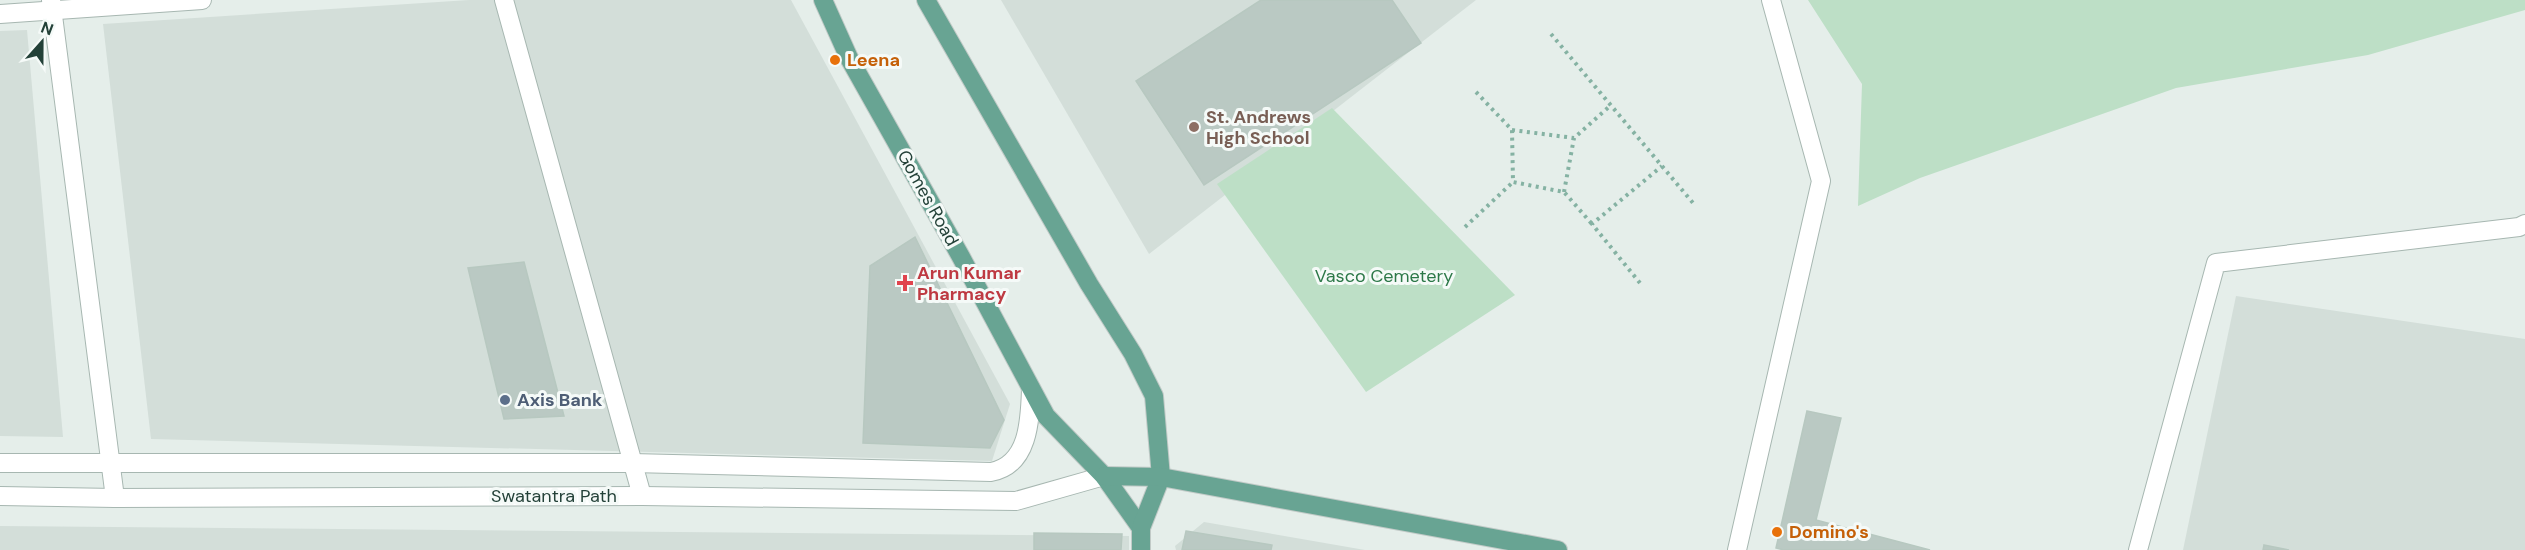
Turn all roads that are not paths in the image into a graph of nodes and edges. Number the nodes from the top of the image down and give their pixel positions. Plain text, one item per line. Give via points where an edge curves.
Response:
1 (202, 0) edge
2 (504, 0) edge
3 (823, 0) edge
4 (926, 0) edge
5 (1771, 0) edge
6 (52, 6) edge
7 (0, 15) edge
8 (2525, 224) edge
9 (1031, 389) junction
10 (0, 462) edge
11 (632, 463) junction
12 (110, 464) junction
13 (1104, 476) junction
14 (1161, 477) junction
15 (0, 496) edge
16 (642, 496) junction
17 (115, 498) junction
18 (1141, 528) junction
19 (1142, 550) edge
20 (1558, 550) edge
21 (1737, 550) edge
22 (2139, 550) edge

1 - 6 street
2 - 11 street
3 - 9 main road, Gomes Road via 849,58
4 - 14 main road via 1154,396
5 - 21 street via 1821,181
6 - 7 street
6 - 12 street
8 - 22 street via 2216,263
9 - 11 street, Swatantra Path via 1022,449 1006,468 992,472
9 - 13 main road, Gomes Road via 1046,416
10 - 12 street, Swatantra Path
11 - 12 street, Swatantra Path
11 - 16 street
12 - 17 street
13 - 14 main road
13 - 16 street, Swatantra Path via 1016,501
13 - 18 main road, Gomes Road
14 - 18 main road
14 - 20 main road
15 - 17 street, Swatantra Path
16 - 17 street, Swatantra Path
18 - 19 main road

